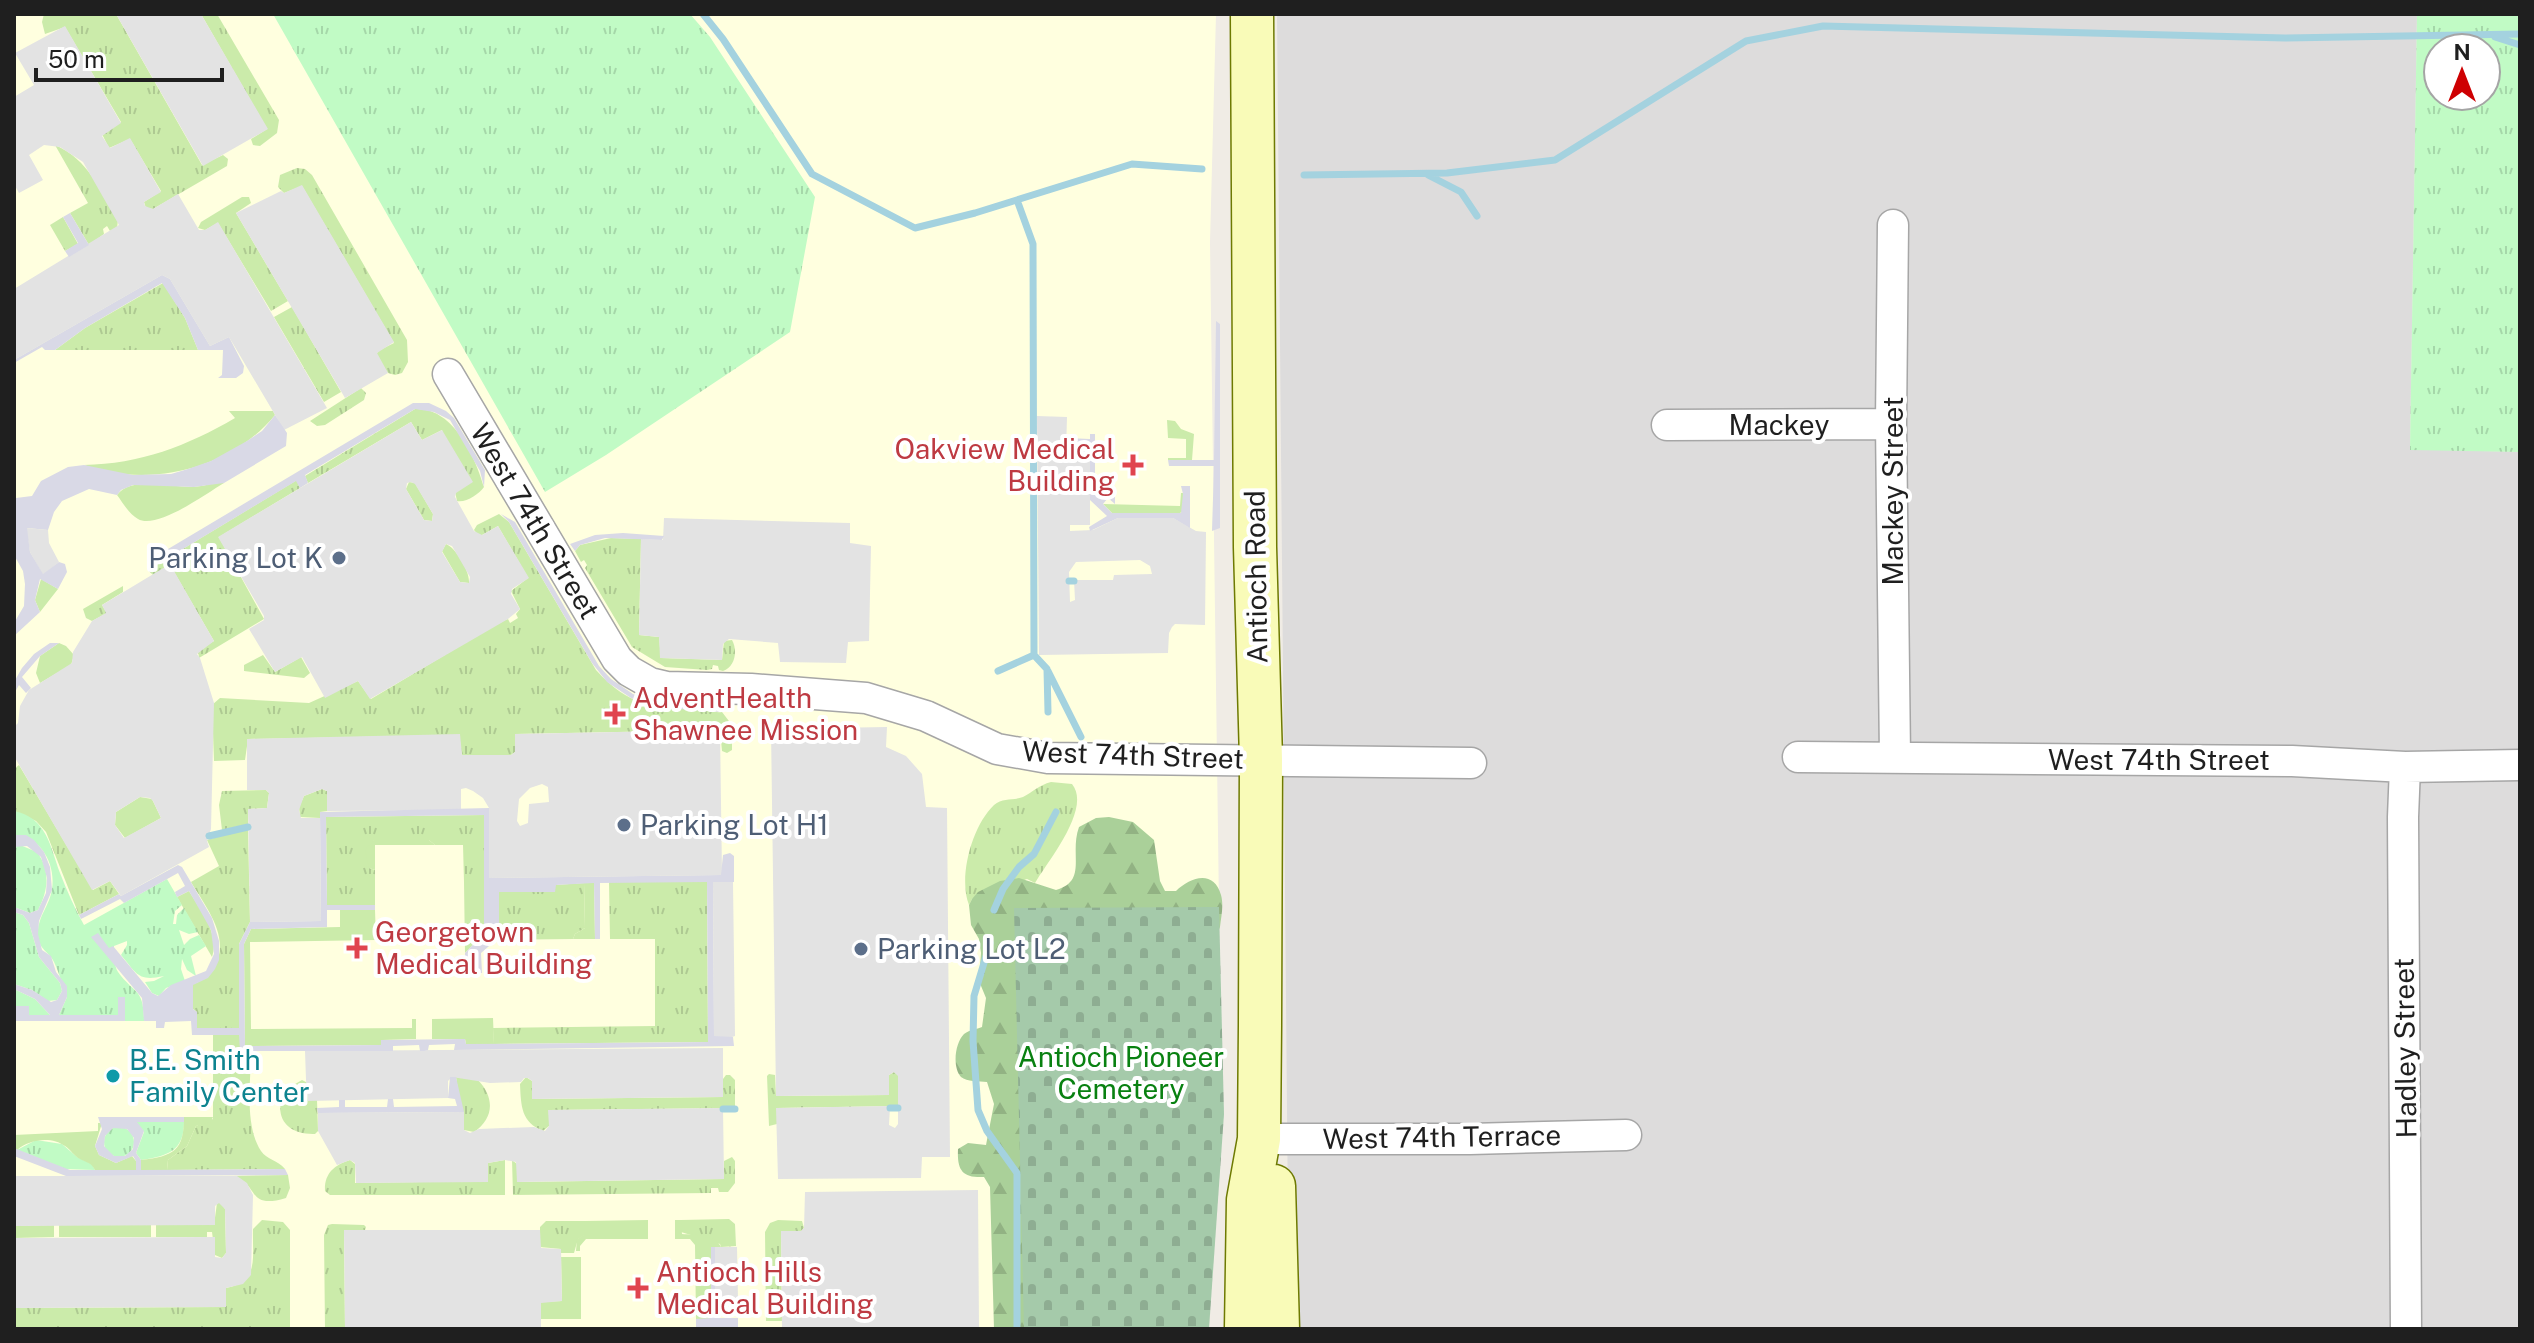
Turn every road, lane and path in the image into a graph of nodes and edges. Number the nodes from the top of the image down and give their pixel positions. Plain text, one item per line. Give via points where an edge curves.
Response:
1 (1252, 14) edge
2 (1893, 225) dead end
3 (448, 374) dead end
4 (1891, 424) junction
5 (1667, 425) dead end
6 (1895, 756) junction
7 (1798, 757) dead end
8 (1261, 759) junction
9 (1471, 763) dead end
10 (2520, 765) edge
11 (2405, 767) junction
12 (1626, 1135) dead end
13 (1259, 1139) junction
14 (1246, 1329) edge
15 (1278, 1329) edge
16 (2406, 1329) edge

1 - 8 main road, Antioch Road via 1254,532
2 - 4 street, Mackey Street
3 - 8 street, West 74th Street via 617,659 650,683 866,698 926,716 997,749 1035,757
4 - 5 street, Mackey
4 - 6 street, Mackey Street
6 - 7 street, West 74th Street
6 - 11 street, West 74th Street
8 - 9 street, West 74th Street
8 - 13 main road, Antioch Road
10 - 11 street, West 74th Street
11 - 16 street, Hadley Street
12 - 13 street, West 74th Terrace
13 - 14 main road, Antioch Road via 1248,1200
13 - 15 main road, Antioch Road via 1276,1192

